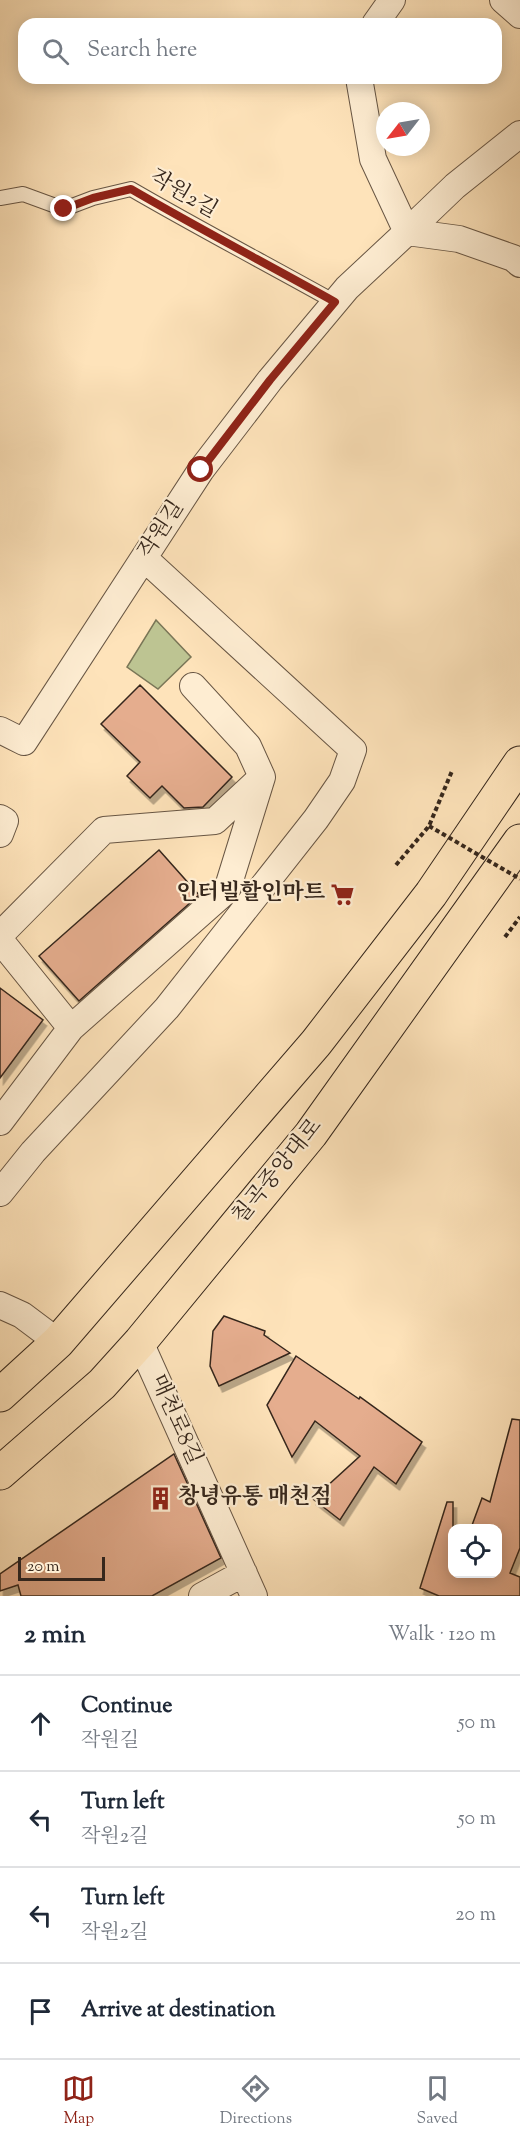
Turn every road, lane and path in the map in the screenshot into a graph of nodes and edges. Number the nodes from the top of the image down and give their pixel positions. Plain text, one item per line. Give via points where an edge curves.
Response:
1 (503, 0) edge
2 (520, 15) edge
3 (358, 84) edge
4 (520, 134) edge
5 (0, 198) edge
6 (407, 232) junction
7 (520, 264) edge
8 (335, 302) junction
9 (144, 558) junction
10 (193, 686) dead end
11 (0, 730) edge
12 (520, 763) edge
13 (452, 771) dead end
14 (262, 777) junction
15 (0, 818) edge
16 (429, 826) junction
17 (0, 834) edge
18 (520, 841) edge
19 (396, 865) dead end
20 (520, 879) edge
21 (520, 917) edge
22 (0, 935) edge
23 (505, 937) dead end
24 (0, 940) edge
25 (71, 1028) junction
26 (0, 1122) edge
27 (0, 1193) edge
28 (0, 1305) edge
29 (58, 1342) junction
30 (140, 1342) junction
31 (0, 1395) edge
32 (0, 1473) edge
33 (244, 1573) junction
34 (202, 1596) edge
35 (254, 1596) edge

1 - 2 street
3 - 6 street via 373,159
4 - 6 street, 작원길 via 455,186
5 - 8 lane, 작원2길 via 23,194 64,209 131,189
6 - 7 street via 459,238
6 - 8 street, 작원길
8 - 9 street, 작원길 via 201,470
9 - 11 street, 작원길 via 24,742
9 - 27 street via 354,750 342,781 316,819 174,999
10 - 14 street via 248,746
12 - 29 main road via 431,894 316,1043
13 - 16 path
14 - 22 street via 215,821 104,830
14 - 25 street via 227,890
15 - 17 street via 5,821
16 - 19 path
16 - 20 path, bridge
18 - 30 main road, 칠곡중앙대로 via 311,1134
21 - 23 path
24 - 25 street
25 - 26 street
28 - 29 street via 22,1315
29 - 31 main road
30 - 32 main road, 칠곡중앙대로 via 102,1384
30 - 33 street, 매천로8길
33 - 34 street
33 - 35 street, 매천로8길

